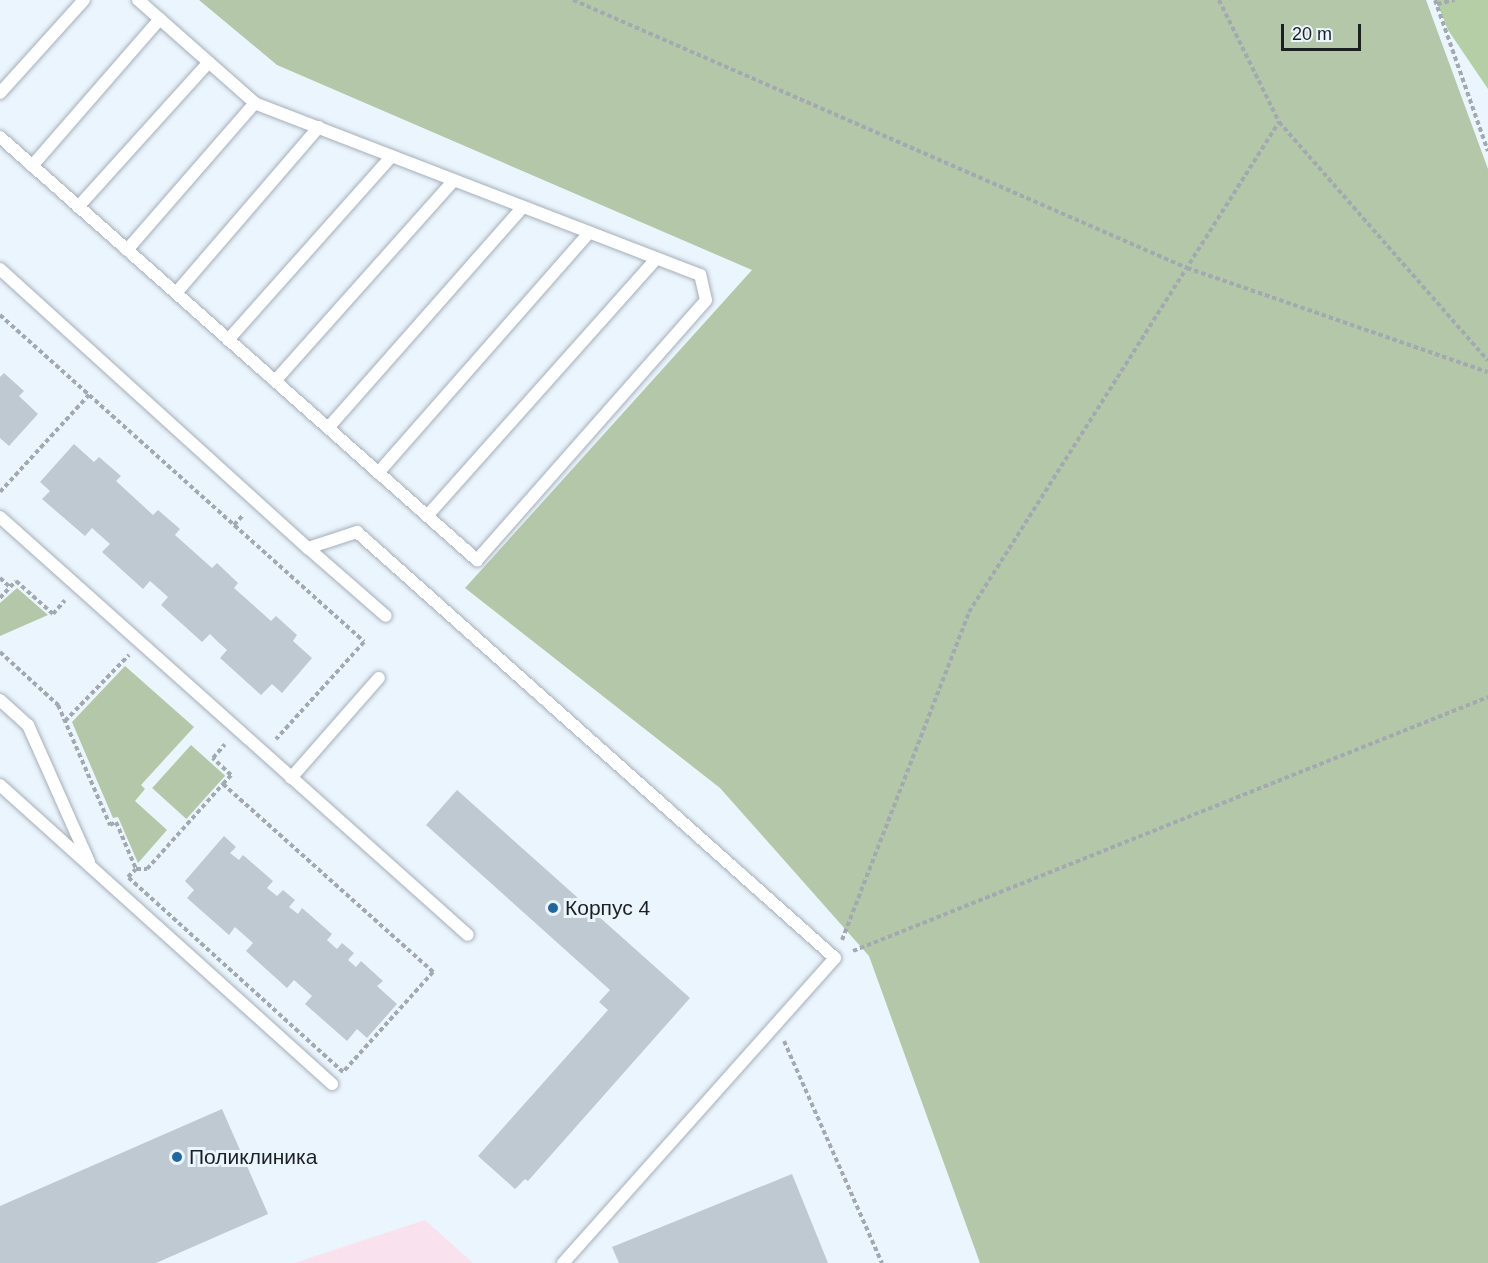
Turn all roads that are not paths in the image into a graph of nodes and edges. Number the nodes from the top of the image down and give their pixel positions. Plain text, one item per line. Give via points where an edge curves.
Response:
1 (84, 0) edge
2 (138, 0) edge
3 (160, 19) junction
4 (209, 62) junction
5 (0, 93) edge
6 (255, 103) junction
7 (319, 128) junction
8 (0, 137) edge
9 (392, 156) junction
10 (32, 166) junction
11 (454, 180) junction
12 (78, 207) junction
13 (523, 207) junction
14 (589, 233) junction
15 (127, 249) junction
16 (656, 259) junction
17 (0, 269) edge
18 (176, 293) junction
19 (228, 340) junction
20 (275, 381) junction
21 (328, 428) junction
22 (378, 473) junction
23 (427, 516) junction
24 (0, 517) edge
25 (308, 548) junction
26 (386, 616) dead end
27 (379, 678) dead end
28 (0, 700) edge
29 (291, 778) junction
30 (0, 785) edge
31 (92, 868) junction
32 (468, 935) dead end
33 (332, 1084) dead end
34 (562, 1263) edge

1 - 5 lane
2 - 3 lane
3 - 4 lane
3 - 10 lane
4 - 6 lane
4 - 12 lane
6 - 7 lane
6 - 15 lane
7 - 9 lane
7 - 18 lane
8 - 10 lane
9 - 11 lane
9 - 19 lane
10 - 12 lane
11 - 13 lane
11 - 20 lane
12 - 15 lane
13 - 14 lane
13 - 21 lane
14 - 16 lane
14 - 22 lane
15 - 18 lane
16 - 23 lane
16 - 23 lane via 700,275 706,300 477,560
17 - 25 lane
18 - 19 lane
19 - 20 lane
20 - 21 lane
21 - 22 lane
22 - 23 lane
24 - 29 lane
25 - 26 lane
25 - 34 lane via 357,532 835,958
27 - 29 lane
28 - 31 lane via 28,725
29 - 32 lane
30 - 31 lane
31 - 33 lane

